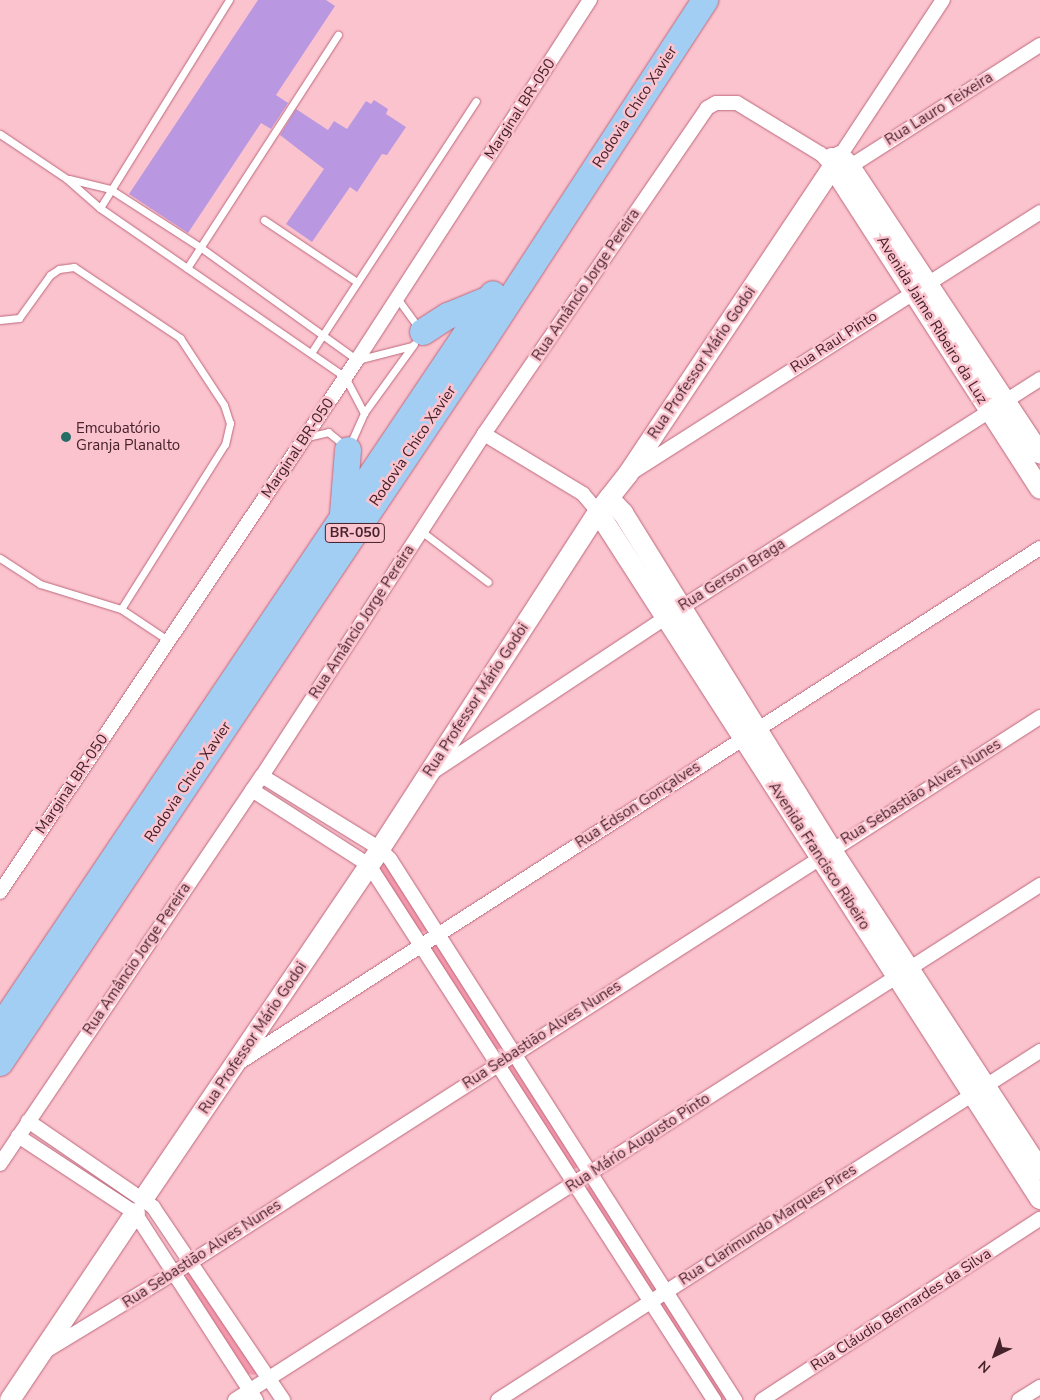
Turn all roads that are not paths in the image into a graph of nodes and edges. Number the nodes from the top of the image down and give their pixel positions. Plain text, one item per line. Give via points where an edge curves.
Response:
1 (229, 0) edge
2 (590, 0) edge
3 (684, 0) edge
4 (705, 0) edge
5 (943, 0) edge
6 (338, 35) dead end
7 (1040, 44) edge
8 (476, 101) dead end
9 (737, 103) joint
10 (0, 134) edge
11 (836, 163) junction
12 (67, 178) junction
13 (110, 189) junction
14 (100, 208) junction
15 (1040, 212) edge
16 (264, 220) dead end
17 (200, 247) junction
18 (187, 268) junction
19 (357, 282) junction
20 (921, 287) junction
21 (397, 298) junction
22 (489, 299) junction
23 (0, 320) edge
24 (322, 336) junction
25 (418, 339) junction
26 (311, 353) junction
27 (357, 360) junction
28 (345, 377) junction
29 (1040, 379) edge
30 (998, 406) junction
31 (364, 413) junction
32 (484, 434) junction
33 (304, 438) junction
34 (348, 450) junction
35 (1040, 454) edge
36 (628, 474) junction
37 (1040, 488) edge
38 (604, 505) junction
39 (343, 516) junction
40 (421, 531) junction
41 (1040, 548) edge
42 (0, 558) edge
43 (488, 582) dead end
44 (682, 607) junction
45 (121, 610) junction
46 (665, 618) junction
47 (169, 640) junction
48 (1040, 717) edge
49 (751, 733) junction
50 (262, 776) junction
51 (427, 776) junction
52 (252, 790) junction
53 (826, 853) junction
54 (374, 857) junction
55 (1040, 885) edge
56 (0, 892) edge
57 (436, 934) junction
58 (419, 944) junction
59 (903, 972) junction
60 (0, 1028) edge
61 (1040, 1051) edge
62 (513, 1053) junction
63 (0, 1063) edge
64 (237, 1063) junction
65 (498, 1064) junction
66 (978, 1090) junction
67 (28, 1121) junction
68 (18, 1136) junction
69 (0, 1164) edge
70 (1040, 1170) edge
71 (591, 1174) junction
72 (575, 1184) junction
73 (1040, 1199) edge
74 (140, 1206) junction
75 (1040, 1219) edge
76 (192, 1261) junction
77 (174, 1272) junction
78 (665, 1290) junction
79 (651, 1302) junction
80 (44, 1352) junction
81 (269, 1377) junction
82 (1040, 1386) edge
83 (253, 1395) edge
84 (10, 1400) edge
85 (235, 1400) edge
86 (283, 1400) edge
87 (498, 1400) edge
88 (714, 1400) edge
89 (735, 1400) edge
90 (762, 1400) edge
91 (1020, 1400) edge

1 - 13 lane
2 - 21 street, Marginal BR-050
3 - 22 highway, Rodovia Chico Xavier / BR-050
4 - 63 highway, Rodovia Chico Xavier / BR-050 via 483,341
5 - 11 street, Rua Professor Mário Godoi
6 - 17 lane
7 - 11 street, Rua Lauro Teixeira
8 - 19 lane
9 - 11 street, Avenida Jaime Ribeiro da Luz
9 - 32 street, Rua Amâncio Jorge Pereira via 727,101 707,108
10 - 12 lane
11 - 20 street, Avenida Jaime Ribeiro da Luz
11 - 36 street, Rua Professor Mário Godoi
12 - 13 lane
12 - 14 lane
13 - 14 lane
13 - 17 lane
14 - 18 lane
15 - 20 street, Rua Raul Pinto
16 - 19 lane
17 - 18 lane
17 - 24 lane
18 - 26 lane
19 - 24 lane
20 - 30 street, Avenida Jaime Ribeiro da Luz
20 - 36 street, Rua Raul Pinto
21 - 25 lane
21 - 27 street, Marginal BR-050
22 - 25 highway via 448,316
22 - 39 highway, Rodovia Chico Xavier / BR-050
23 - 45 lane via 19,318 50,275 59,269 74,267 180,338 224,405 230,423 226,444
24 - 26 lane
24 - 27 lane
25 - 27 lane
25 - 31 lane
26 - 28 lane
27 - 28 street, Marginal BR-050
28 - 31 lane
28 - 33 street, Marginal BR-050
29 - 30 street, Rua Gerson Braga
30 - 35 street, Avenida Jaime Ribeiro da Luz
30 - 37 street, Avenida Jaime Ribeiro da Luz
30 - 44 street, Rua Gerson Braga
31 - 34 lane
32 - 38 street
32 - 40 street, Rua Amâncio Jorge Pereira
33 - 34 lane via 328,432 342,440
33 - 47 street, Marginal BR-050
34 - 39 highway
36 - 38 street, Rua Professor Mário Godoi
38 - 44 street, Avenida Francisco Ribeiro via 623,513
38 - 46 street, Avenida Francisco Ribeiro
38 - 51 street, Rua Professor Mário Godoi
39 - 60 highway, Rodovia Chico Xavier / BR-050
40 - 43 lane
40 - 50 street, Rua Amâncio Jorge Pereira
41 - 49 street, Rua Édson Gonçalves
42 - 45 lane via 40,584
44 - 46 street, Rua Gerson Braga
44 - 49 street, Avenida Francisco Ribeiro
45 - 47 lane
46 - 49 street, Avenida Francisco Ribeiro
46 - 51 street, Rua Gerson Braga
47 - 56 street, Marginal BR-050
48 - 53 street, Rua Sebastião Alves Nunes
49 - 53 street, Avenida Francisco Ribeiro
49 - 57 street, Rua Édson Gonçalves
50 - 52 street, Rua Amâncio Jorge Pereira
50 - 54 street
51 - 54 street, Rua Professor Mário Godoi
52 - 54 street
52 - 67 street, Rua Amâncio Jorge Pereira
53 - 59 street, Avenida Francisco Ribeiro
53 - 62 street, Rua Sebastião Alves Nunes
54 - 57 street via 390,859
54 - 58 street
54 - 64 street, Rua Professor Mário Godoi
55 - 59 street, Rua Mário Augusto Pinto
57 - 58 street, Rua Édson Gonçalves
57 - 62 street
58 - 64 street, Rua Édson Gonçalves
58 - 65 street
59 - 66 street, Avenida Francisco Ribeiro
59 - 71 street, Rua Mário Augusto Pinto
61 - 66 street, Rua Clarimundo Marques Pires
62 - 65 street, Rua Sebastião Alves Nunes
62 - 71 street
64 - 74 street, Rua Professor Mário Godoi
65 - 72 street
65 - 76 street, Rua Sebastião Alves Nunes
66 - 70 street, Avenida Francisco Ribeiro
66 - 73 street, Avenida Francisco Ribeiro
66 - 78 street, Rua Clarimundo Marques Pires
67 - 68 street, Rua Amâncio Jorge Pereira
67 - 74 street
68 - 69 street, Rua Amâncio Jorge Pereira
68 - 74 street
71 - 72 street, Rua Mário Augusto Pinto
71 - 78 street
72 - 79 street
72 - 81 street, Rua Mário Augusto Pinto
74 - 76 street
74 - 77 street
74 - 80 street, Rua Professor Mário Godoi
75 - 90 street, Rua Cláudio Bernardes da Silva
76 - 77 street, Rua Sebastião Alves Nunes
76 - 81 street
77 - 80 street, Rua Sebastião Alves Nunes
77 - 83 street
78 - 79 street, Rua Clarimundo Marques Pires
78 - 89 street
79 - 87 street, Rua Clarimundo Marques Pires
79 - 88 street
80 - 84 street, Rua Professor Mário Godoi
81 - 83 street, Rua Mário Augusto Pinto
81 - 86 street
82 - 91 street
83 - 85 street, Rua Mário Augusto Pinto

